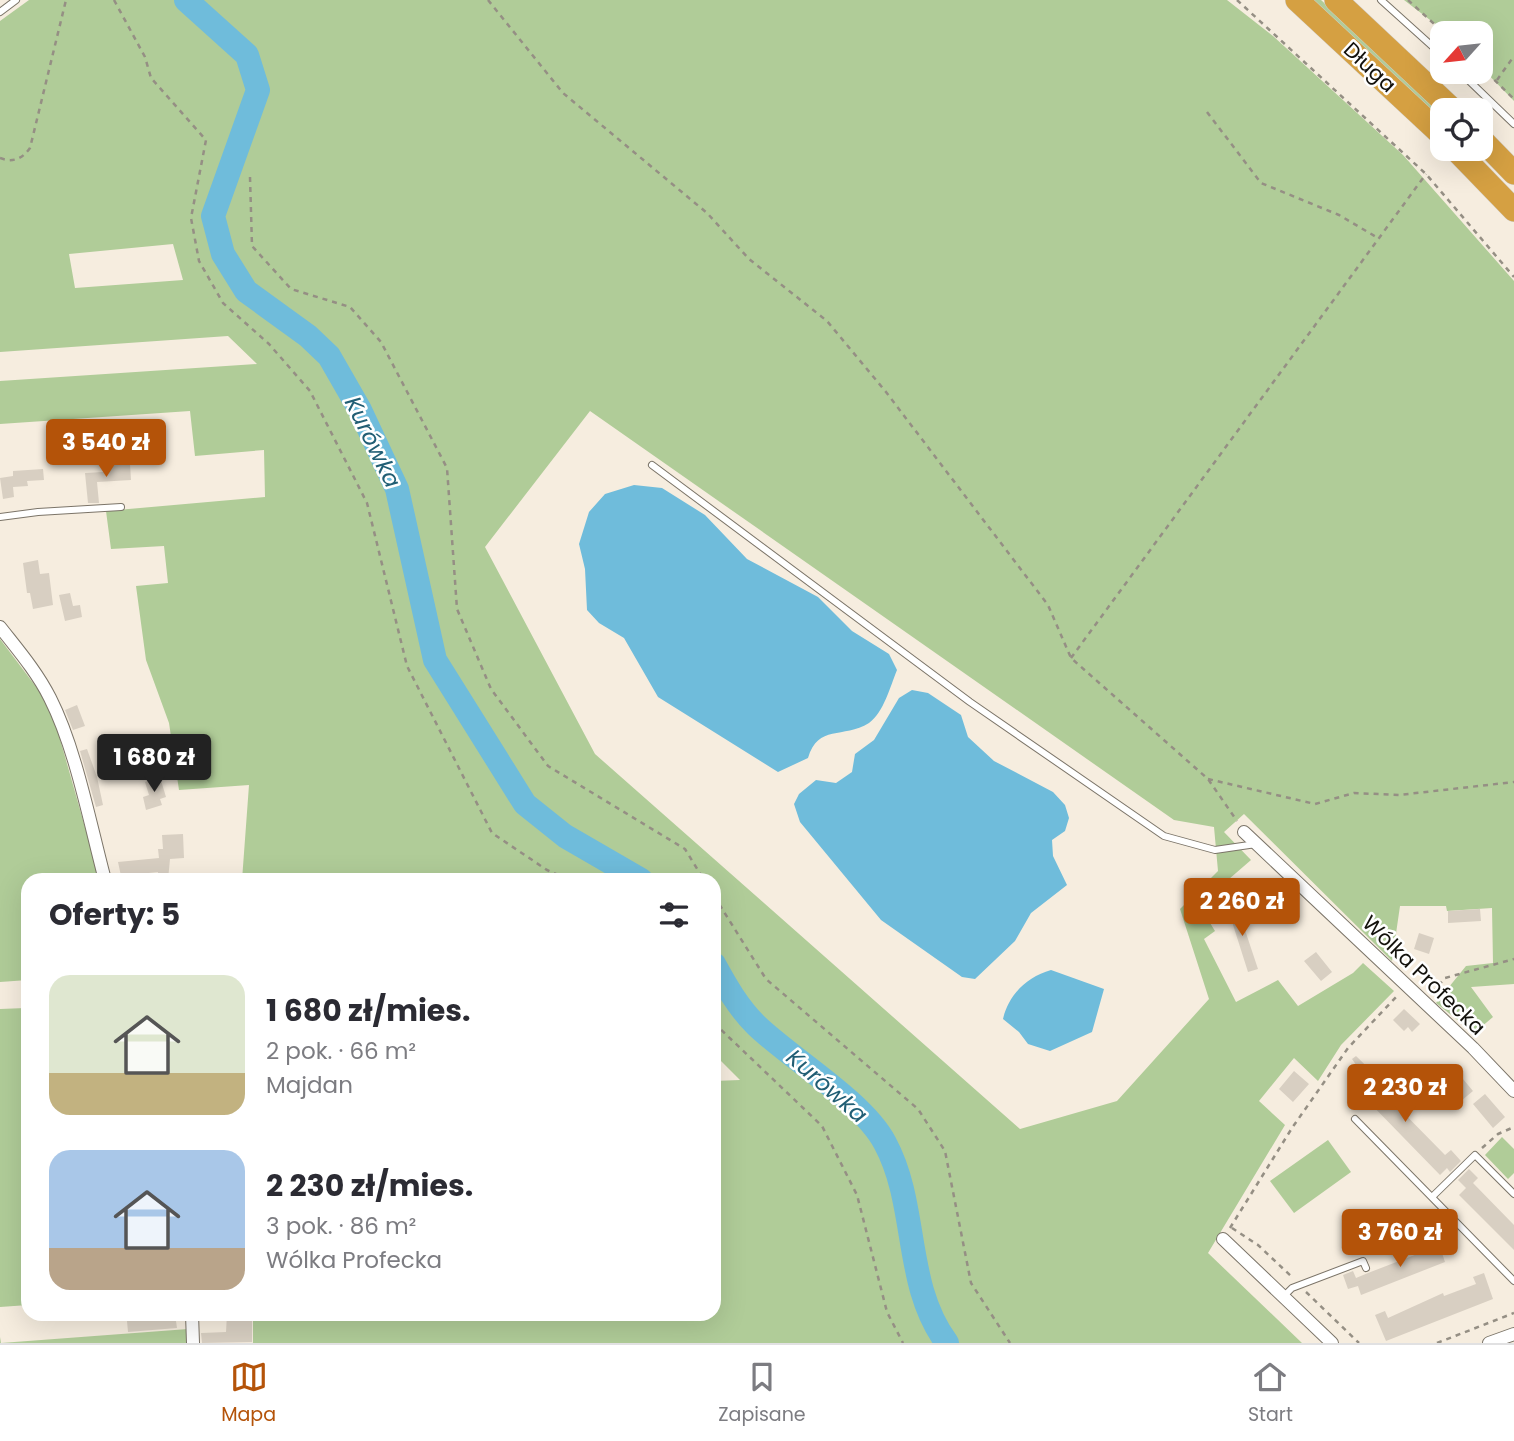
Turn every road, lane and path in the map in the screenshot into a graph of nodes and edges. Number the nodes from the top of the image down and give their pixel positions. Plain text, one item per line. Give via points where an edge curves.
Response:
1 (16, 0) edge
2 (66, 0) edge
3 (114, 0) edge
4 (488, 0) edge
5 (1237, 0) edge
6 (1297, 0) edge
7 (1336, 0) edge
8 (1381, 0) edge
9 (1408, 0) edge
10 (0, 12) edge
11 (1431, 21) edge
12 (1430, 44) edge
13 (1514, 56) edge
14 (1493, 77) edge
15 (1497, 80) junction
16 (1472, 84) edge
17 (1440, 98) edge
18 (1514, 99) edge
19 (1207, 112) dead end
20 (1430, 124) edge
21 (1514, 124) edge
22 (1493, 151) edge
23 (0, 158) edge
24 (1467, 161) edge
25 (1514, 173) edge
26 (1426, 174) junction
27 (250, 177) dead end
28 (1514, 210) edge
29 (1378, 238) junction
30 (1514, 277) edge
31 (652, 465) dead end
32 (121, 507) dead end
33 (0, 517) edge
34 (0, 628) edge
35 (1071, 658) junction
36 (1208, 779) junction
37 (1514, 782) edge
38 (1244, 832) joint
39 (1257, 844) junction
40 (103, 873) edge
41 (554, 873) edge
42 (700, 873) edge
43 (721, 907) edge
44 (1514, 959) edge
45 (1402, 990) dead end
46 (1425, 1003) junction
47 (721, 1030) edge
48 (1511, 1082) edge
49 (1355, 1119) dead end
50 (1514, 1127) edge
51 (1475, 1155) junction
52 (1514, 1194) edge
53 (1432, 1197) junction
54 (1223, 1239) joint
55 (1366, 1268) dead end
56 (1514, 1281) edge
57 (1282, 1297) junction
58 (1514, 1313) edge
59 (192, 1321) edge
60 (1514, 1334) edge
61 (194, 1343) edge
62 (903, 1343) edge
63 (1010, 1343) edge
64 (1332, 1343) edge
65 (1437, 1343) edge
66 (1489, 1343) edge

1 - 10 lane
2 - 23 path via 30,148 18,159
3 - 41 path via 145,57 151,78 206,140 191,218 199,261 223,303 269,344 310,391 367,503 407,666 492,833
4 - 35 path via 563,93 707,213 749,259 827,321 1048,605
5 - 26 path
6 - 20 highway, Długa
7 - 17 highway, Długa
8 - 12 lane
9 - 11 path
13 - 15 path
14 - 15 path
15 - 18 path
16 - 21 lane
19 - 29 path via 1261,183 1339,215
22 - 25 highway
24 - 28 highway
26 - 29 path
26 - 30 path
27 - 42 path via 252,246 291,289 350,307 381,342 447,468 457,609 491,689 548,766 685,849
29 - 35 path
31 - 39 lane via 970,702 1164,835 1215,850
32 - 33 lane
34 - 40 street via 51,699 65,733
35 - 36 path
36 - 37 path via 1315,804 1354,793 1399,794
36 - 38 path
38 - 39 street, Wólka Profecka
39 - 46 street, Wólka Profecka
43 - 63 path via 766,979 918,1109 944,1151 971,1283
44 - 46 path via 1445,978
45 - 54 path via 1348,1048
46 - 48 street, Wólka Profecka
47 - 62 path via 822,1126 857,1195 887,1312
49 - 53 lane
50 - 51 path via 1498,1134
51 - 52 lane
51 - 53 lane
53 - 56 lane
54 - 57 street
55 - 57 lane via 1363,1261 1292,1288
57 - 64 street
58 - 65 path
59 - 61 street
60 - 66 street

